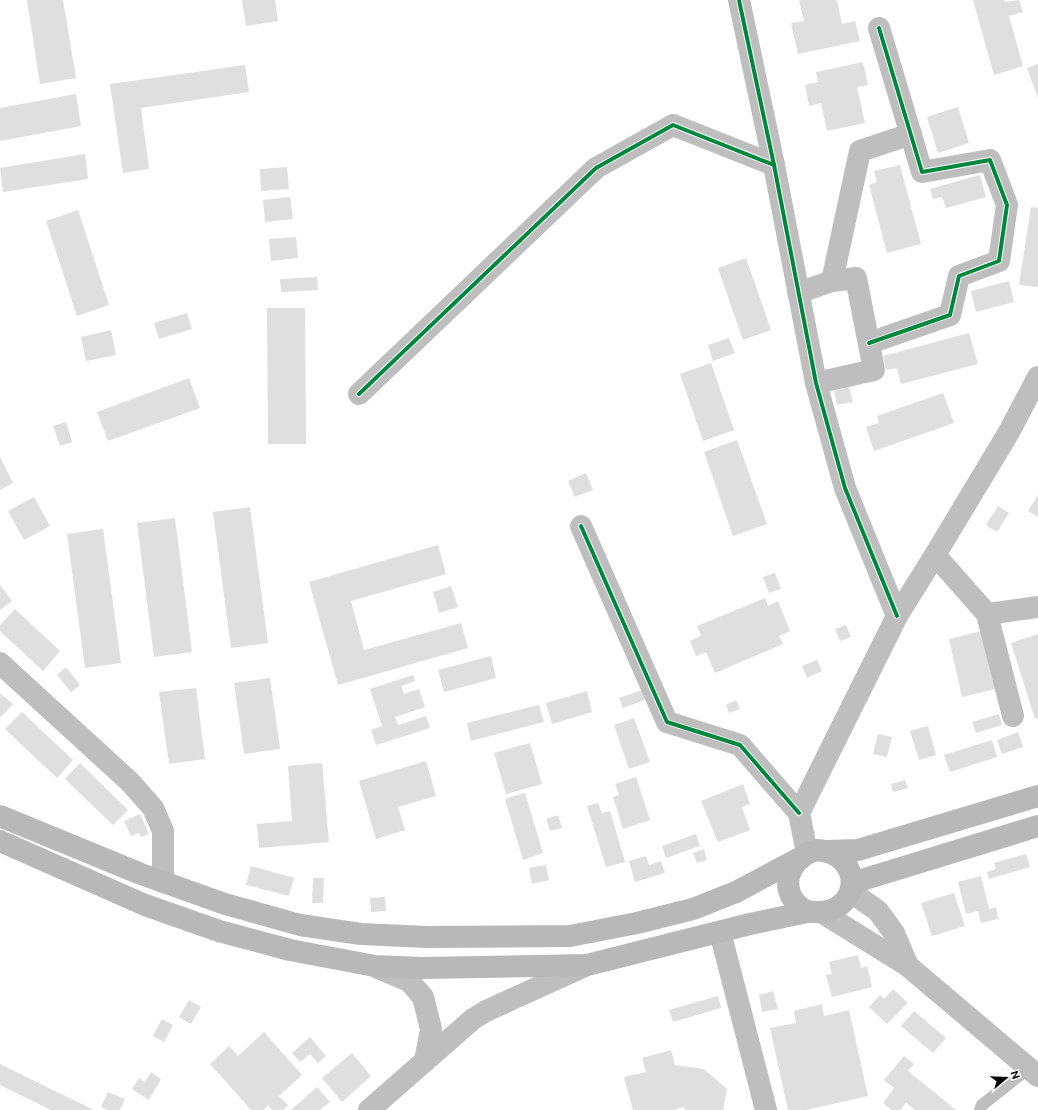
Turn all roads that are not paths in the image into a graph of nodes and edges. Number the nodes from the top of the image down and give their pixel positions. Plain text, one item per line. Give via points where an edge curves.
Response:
1 (739, 0) edge
2 (879, 28) dead end
3 (911, 134) junction
4 (774, 164) junction
5 (832, 281) junction
6 (798, 293) junction
7 (869, 343) junction
8 (1038, 377) edge
9 (816, 384) junction
10 (359, 394) dead end
11 (581, 526) dead end
12 (935, 555) junction
13 (1038, 607) edge
14 (987, 614) junction
15 (897, 616) junction
16 (0, 663) edge
17 (1013, 716) dead end
18 (1038, 796) edge
19 (799, 813) junction
20 (0, 816) edge
21 (1038, 826) edge
22 (0, 841) edge
23 (811, 854) junction
24 (163, 882) junction
25 (852, 887) junction
26 (814, 912) junction
27 (720, 932) junction
28 (588, 965) junction
29 (375, 966) junction
30 (908, 966) junction
31 (425, 1061) junction
32 (1034, 1072) edge
33 (369, 1110) edge
34 (766, 1110) edge
35 (980, 1110) edge

1 - 4 street
2 - 3 street
3 - 5 street via 860,151
3 - 7 street via 922,172 990,160 1007,205 998,261 959,276 950,315
4 - 6 street
4 - 10 street via 673,125 645,140 596,168
5 - 6 street
5 - 7 street via 856,278
6 - 9 street
7 - 9 street via 874,370
8 - 12 street via 1009,432
9 - 15 street via 845,488
11 - 19 street via 667,722 740,745
12 - 14 street
12 - 15 street
13 - 14 street
14 - 17 street
15 - 19 street
16 - 24 street via 130,782 153,808 163,830
18 - 23 main road via 858,850
19 - 23 street
20 - 24 main road
21 - 25 main road
22 - 29 main road via 145,905 219,931 290,950
23 - 24 main road via 736,892 693,909 570,936 427,937 361,934 300,925 225,904
23 - 25 main road via 835,854 847,865
23 - 26 main road via 793,867 788,888 794,900
25 - 26 main road via 842,904 832,910
25 - 30 street via 878,912 894,933
26 - 27 main road
26 - 30 street
27 - 28 main road
27 - 34 street
28 - 29 main road via 421,968
28 - 31 street via 486,1011 473,1019
29 - 31 street via 408,981 423,997 431,1029
30 - 32 street
31 - 33 street
32 - 35 lane via 982,1105

